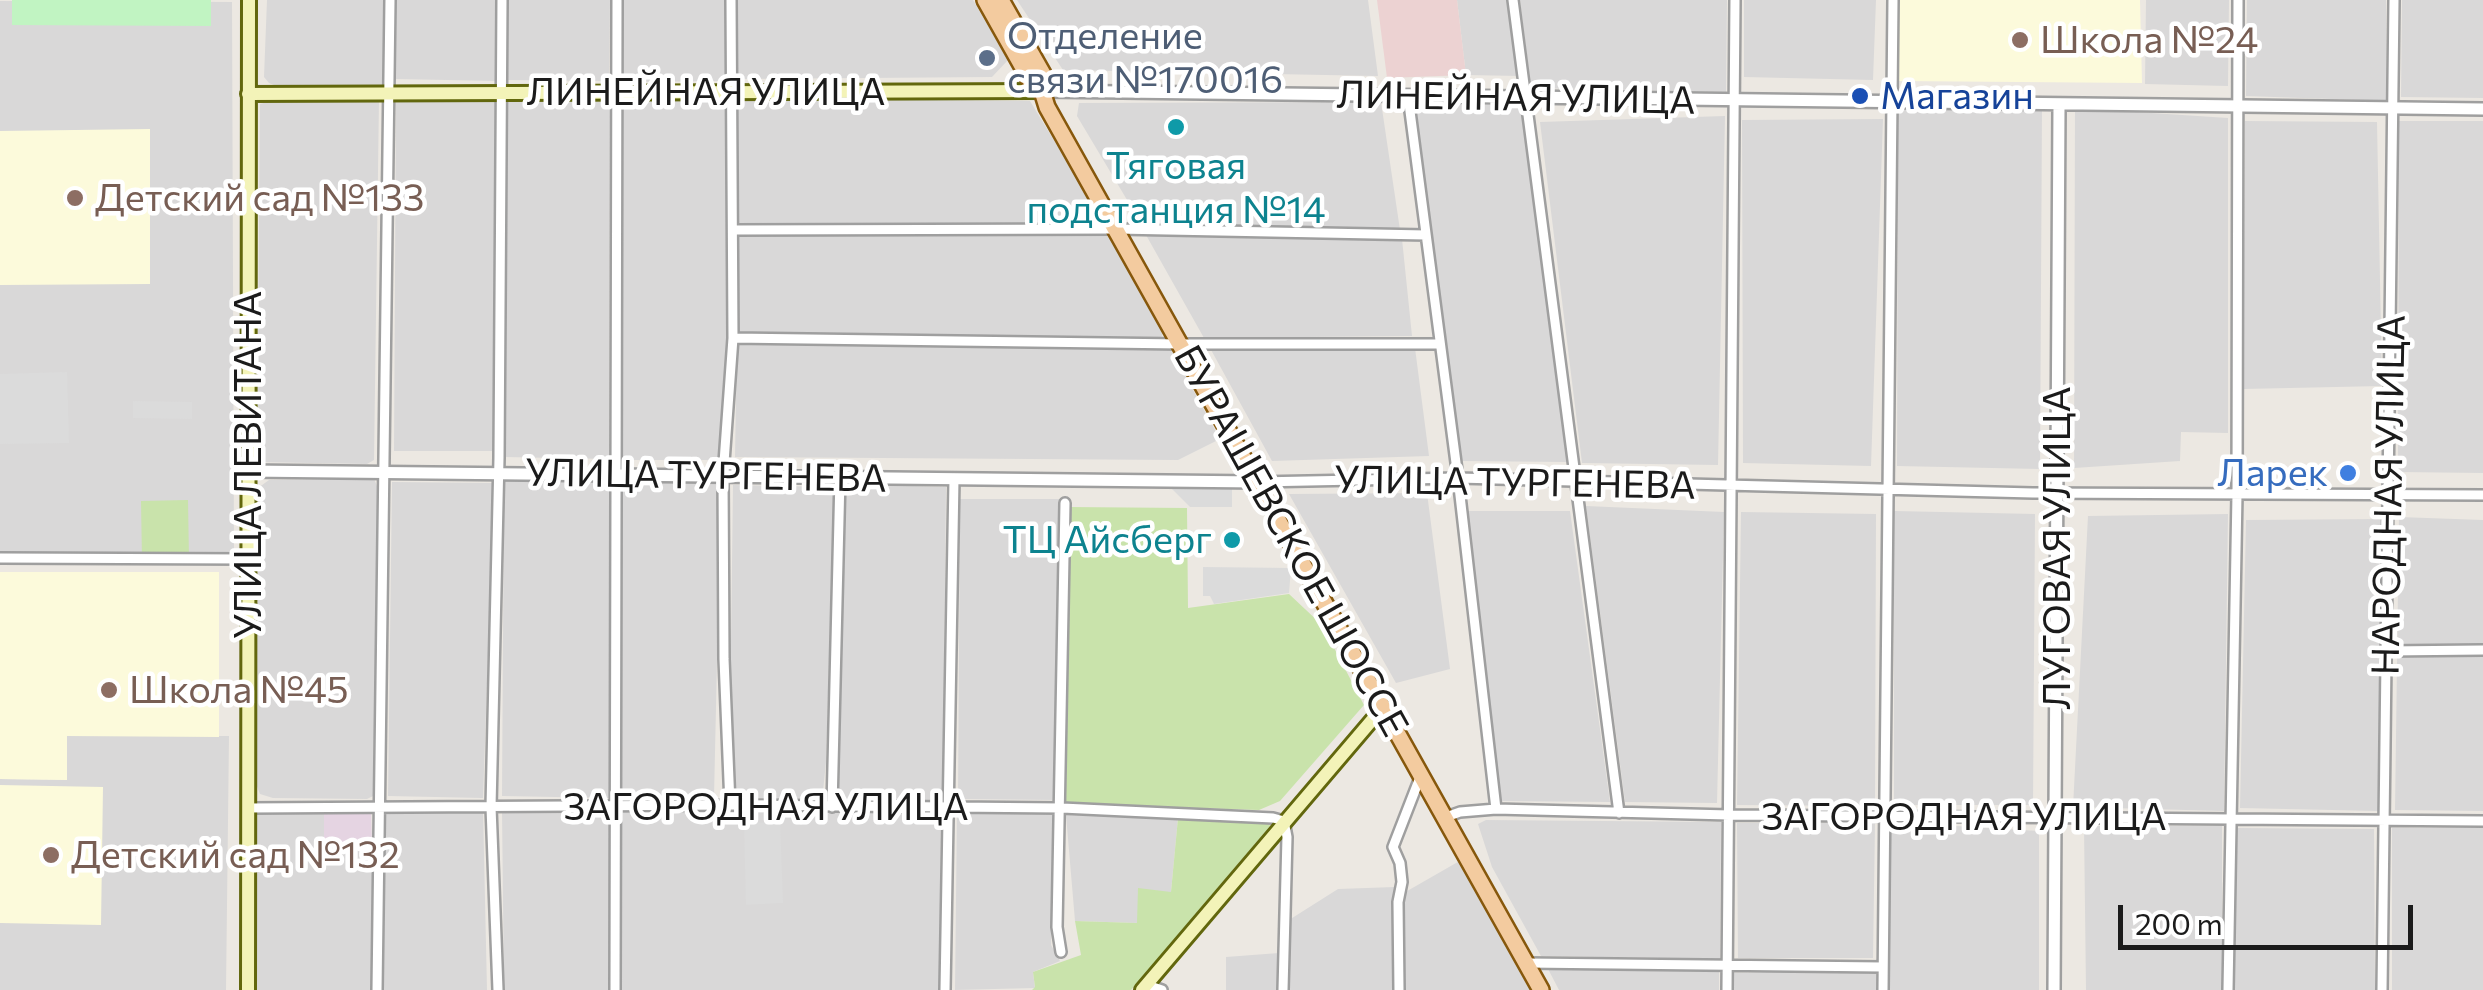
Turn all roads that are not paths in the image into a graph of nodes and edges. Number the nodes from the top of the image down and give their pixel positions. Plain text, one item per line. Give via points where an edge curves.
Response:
1 (248, 0) edge
2 (390, 0) edge
3 (502, 0) edge
4 (617, 0) edge
5 (731, 0) edge
6 (984, 0) edge
7 (1001, 0) edge
8 (1513, 0) edge
9 (1735, 0) edge
10 (1893, 0) edge
11 (2238, 0) edge
12 (2394, 0) edge
13 (1042, 91) junction
14 (502, 92) junction
15 (616, 92) junction
16 (732, 92) junction
17 (389, 93) junction
18 (248, 94) junction
19 (1408, 96) junction
20 (1527, 98) junction
21 (1734, 101) junction
22 (1892, 104) junction
23 (2059, 106) junction
24 (2236, 107) junction
25 (2394, 109) junction
26 (2483, 109) edge
27 (1117, 229) junction
28 (734, 230) junction
29 (1426, 235) junction
30 (733, 338) junction
31 (1181, 344) junction
32 (1439, 344) junction
33 (248, 471) junction
34 (384, 472) junction
35 (499, 474) junction
36 (615, 475) junction
37 (723, 476) junction
38 (840, 478) junction
39 (1458, 478) junction
40 (954, 479) junction
41 (1574, 480) junction
42 (1258, 482) junction
43 (1731, 486) junction
44 (1886, 490) junction
45 (2058, 493) junction
46 (2237, 494) junction
47 (2390, 495) junction
48 (2483, 495) edge
49 (1065, 503) dead end
50 (0, 558) edge
51 (248, 559) junction
52 (2483, 650) edge
53 (2386, 651) junction
54 (1384, 706) junction
55 (1421, 774) junction
56 (730, 805) junction
57 (613, 806) junction
58 (491, 807) junction
59 (832, 807) junction
60 (248, 808) junction
61 (380, 808) junction
62 (948, 808) junction
63 (1062, 808) junction
64 (1496, 809) junction
65 (1619, 813) junction
66 (1729, 815) junction
67 (1883, 816) junction
68 (1446, 817) junction
69 (2056, 818) junction
70 (2230, 819) junction
71 (2384, 820) junction
72 (1284, 821) junction
73 (2483, 821) edge
74 (1062, 952) dead end
75 (1527, 964) junction
76 (1727, 966) junction
77 (1882, 967) junction
78 (1144, 987) edge
79 (248, 990) edge
80 (377, 990) edge
81 (498, 990) edge
82 (615, 990) edge
83 (945, 990) edge
84 (1162, 990) edge
85 (1283, 990) edge
86 (1398, 990) edge
87 (1541, 990) edge
88 (1728, 990) edge
89 (1883, 990) edge
90 (2054, 990) edge
91 (2228, 990) edge
92 (2382, 990) edge

1 - 18 main road, УЛИЦА ЛЕВИТАНА
2 - 17 street
3 - 14 street
4 - 15 street
5 - 16 street
6 - 13 main road, БУРАШЕВСКОЕ ШОССЕ
7 - 13 main road, БУРАШЕВСКОЕ ШОССЕ via 1043,74
8 - 20 street
9 - 21 street
10 - 22 street
11 - 24 street
12 - 25 street, НАРОДНАЯ УЛИЦА
13 - 16 main road, ЛИНЕЙНАЯ УЛИЦА
13 - 19 street, ЛИНЕЙНАЯ УЛИЦА
13 - 27 main road, БУРАШЕВСКОЕ ШОССЕ
14 - 15 main road, ЛИНЕЙНАЯ УЛИЦА
14 - 17 main road, ЛИНЕЙНАЯ УЛИЦА
14 - 35 street
15 - 16 main road, ЛИНЕЙНАЯ УЛИЦА
15 - 36 street
16 - 28 street
17 - 18 main road, ЛИНЕЙНАЯ УЛИЦА
17 - 34 street
18 - 33 main road, УЛИЦА ЛЕВИТАНА
19 - 20 street, ЛИНЕЙНАЯ УЛИЦА
19 - 29 street
20 - 21 street, ЛИНЕЙНАЯ УЛИЦА
20 - 41 street
21 - 22 street, ЛИНЕЙНАЯ УЛИЦА
21 - 43 street
22 - 23 street, ЛИНЕЙНАЯ УЛИЦА
22 - 44 street
23 - 24 street, ЛИНЕЙНАЯ УЛИЦА
23 - 45 street, ЛУГОВАЯ УЛИЦА
24 - 25 street, ЛИНЕЙНАЯ УЛИЦА
24 - 46 street
25 - 26 street, ЛИНЕЙНАЯ УЛИЦА
25 - 47 street, НАРОДНАЯ УЛИЦА
27 - 28 street
27 - 29 street
27 - 31 main road, БУРАШЕВСКОЕ ШОССЕ
28 - 30 street
29 - 32 street
30 - 31 street
30 - 37 street
31 - 32 street
31 - 42 main road, БУРАШЕВСКОЕ ШОССЕ
32 - 39 street
33 - 34 street, УЛИЦА ТУРГЕНЕВА
33 - 51 main road, УЛИЦА ЛЕВИТАНА
34 - 35 street, УЛИЦА ТУРГЕНЕВА
34 - 61 street
35 - 36 street, УЛИЦА ТУРГЕНЕВА
35 - 58 street
36 - 37 street, УЛИЦА ТУРГЕНЕВА
36 - 57 street
37 - 38 street, УЛИЦА ТУРГЕНЕВА
37 - 56 street
38 - 40 street, УЛИЦА ТУРГЕНЕВА
38 - 59 street
39 - 41 street, УЛИЦА ТУРГЕНЕВА
39 - 42 street, УЛИЦА ТУРГЕНЕВА
39 - 64 street
40 - 42 street, УЛИЦА ТУРГЕНЕВА
40 - 62 street
41 - 43 street, УЛИЦА ТУРГЕНЕВА
41 - 65 street
42 - 54 main road, БУРАШЕВСКОЕ ШОССЕ
43 - 44 street, УЛИЦА ТУРГЕНЕВА
43 - 66 street
44 - 45 street, УЛИЦА ТУРГЕНЕВА
44 - 67 street
45 - 46 street, УЛИЦА ТУРГЕНЕВА
45 - 69 street, ЛУГОВАЯ УЛИЦА
46 - 47 street, УЛИЦА ТУРГЕНЕВА
46 - 70 street
47 - 48 street, УЛИЦА ТУРГЕНЕВА
47 - 53 street, НАРОДНАЯ УЛИЦА
49 - 63 street
50 - 51 street
51 - 60 main road, УЛИЦА ЛЕВИТАНА
52 - 53 street
53 - 71 street, НАРОДНАЯ УЛИЦА
54 - 55 main road, БУРАШЕВСКОЕ ШОССЕ
54 - 72 main road
55 - 68 main road, БУРАШЕВСКОЕ ШОССЕ
55 - 86 street via 1393,847 1402,882
56 - 57 street, ЗАГОРОДНАЯ УЛИЦА
56 - 59 street, ЗАГОРОДНАЯ УЛИЦА
57 - 58 street, ЗАГОРОДНАЯ УЛИЦА
57 - 82 street
58 - 61 street, ЗАГОРОДНАЯ УЛИЦА
58 - 81 street
59 - 62 street, ЗАГОРОДНАЯ УЛИЦА
60 - 61 street, ЗАГОРОДНАЯ УЛИЦА
60 - 79 main road, УЛИЦА ЛЕВИТАНА
61 - 80 street
62 - 63 street, ЗАГОРОДНАЯ УЛИЦА
62 - 83 street
63 - 72 street, ЗАГОРОДНАЯ УЛИЦА
63 - 74 street
64 - 65 street, ЗАГОРОДНАЯ УЛИЦА
64 - 68 street, ЗАГОРОДНАЯ УЛИЦА
65 - 66 street, ЗАГОРОДНАЯ УЛИЦА
66 - 67 street, ЗАГОРОДНАЯ УЛИЦА
66 - 76 street
67 - 69 street, ЗАГОРОДНАЯ УЛИЦА
67 - 77 street
68 - 75 main road, БУРАШЕВСКОЕ ШОССЕ
69 - 70 street, ЗАГОРОДНАЯ УЛИЦА
69 - 90 street, ЛУГОВАЯ УЛИЦА
70 - 71 street, ЗАГОРОДНАЯ УЛИЦА
70 - 91 street
71 - 73 street, ЗАГОРОДНАЯ УЛИЦА
71 - 92 street, НАРОДНАЯ УЛИЦА
72 - 78 main road
72 - 85 street
75 - 76 street
75 - 87 main road, БУРАШЕВСКОЕ ШОССЕ
76 - 77 street
76 - 88 street
77 - 89 street
78 - 84 street

